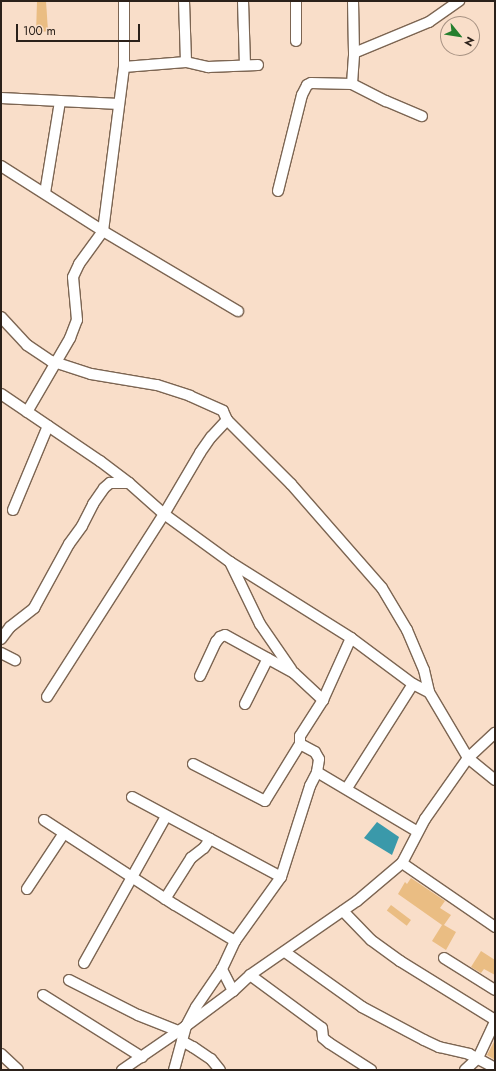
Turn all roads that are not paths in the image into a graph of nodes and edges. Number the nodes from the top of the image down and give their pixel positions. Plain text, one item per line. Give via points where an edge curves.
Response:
1 (124, 1) edge
2 (184, 1) edge
3 (244, 1) edge
4 (296, 1) edge
5 (352, 1) edge
6 (459, 1) edge
7 (296, 41) dead end
8 (354, 54) junction
9 (186, 62) junction
10 (245, 65) junction
11 (258, 65) dead end
12 (124, 67) junction
13 (352, 84) junction
14 (1, 98) edge
15 (60, 101) junction
16 (120, 104) junction
17 (422, 116) dead end
18 (1, 166) edge
19 (278, 191) dead end
20 (45, 193) junction
21 (104, 231) junction
22 (238, 312) dead end
23 (1, 317) edge
24 (56, 362) junction
25 (1, 394) edge
26 (27, 412) junction
27 (227, 420) junction
28 (48, 426) junction
29 (129, 483) junction
30 (14, 510) dead end
31 (164, 514) junction
32 (230, 562) junction
33 (351, 638) junction
34 (1, 639) edge
35 (1, 654) edge
36 (268, 658) junction
37 (15, 660) dead end
38 (294, 673) junction
39 (200, 676) dead end
40 (413, 684) junction
41 (429, 692) junction
42 (47, 697) dead end
43 (323, 700) junction
44 (246, 704) dead end
45 (495, 733) edge
46 (300, 744) junction
47 (468, 758) junction
48 (193, 764) dead end
49 (317, 772) junction
50 (495, 780) edge
51 (347, 788) junction
52 (132, 797) dead end
53 (166, 816) junction
54 (44, 820) dead end
55 (418, 832) junction
56 (64, 833) junction
57 (210, 839) junction
58 (402, 863) junction
59 (133, 877) junction
60 (280, 877) junction
61 (27, 889) dead end
62 (165, 899) junction
63 (343, 911) junction
64 (495, 927) edge
65 (235, 941) junction
66 (285, 952) junction
67 (444, 958) dead end
68 (84, 963) dead end
69 (222, 969) junction
70 (250, 975) junction
71 (69, 980) dead end
72 (495, 990) edge
73 (233, 991) junction
74 (43, 995) dead end
75 (495, 1021) edge
76 (182, 1028) junction
77 (182, 1041) junction
78 (1, 1054) edge
79 (142, 1057) junction
80 (478, 1058) junction
81 (495, 1068) edge
82 (128, 1069) edge
83 (18, 1070) edge
84 (174, 1070) edge
85 (220, 1070) edge
86 (371, 1070) edge
87 (465, 1070) edge

1 - 12 street
2 - 9 street
3 - 10 street
4 - 7 street
5 - 8 street
6 - 8 street via 428,22
8 - 13 street
9 - 10 street via 208,67
9 - 12 street
10 - 11 street
12 - 16 street
13 - 17 street
13 - 19 street via 316,82 307,85 298,109
14 - 15 street
15 - 16 street
15 - 20 street
16 - 21 street
18 - 20 street
20 - 21 street
21 - 22 street
21 - 24 street via 75,271 72,285 77,320
23 - 24 street via 27,344
24 - 26 street
24 - 27 street via 91,374 157,385 190,396 223,411
25 - 26 street
26 - 28 street
27 - 31 street via 210,437
27 - 41 street via 291,484 382,588 407,630 424,670
28 - 29 street
28 - 30 street
29 - 31 street
29 - 34 street via 110,483 104,488 34,608 10,627
31 - 32 street
31 - 42 street
32 - 33 street
32 - 38 street via 260,624
33 - 40 street
33 - 43 street
35 - 37 street
36 - 38 street
36 - 39 street via 225,635 216,642
36 - 44 street
38 - 43 street
40 - 41 street
40 - 51 street
41 - 47 street
43 - 46 street via 304,728
45 - 47 street
46 - 48 street via 265,801
46 - 49 street via 315,752 319,759
47 - 50 street
47 - 55 street
49 - 51 street
49 - 60 street
51 - 55 street
52 - 53 street
53 - 57 street
53 - 59 street
54 - 56 street
55 - 58 street
56 - 59 street
56 - 61 street
57 - 60 street
57 - 62 street via 204,848 191,858
58 - 63 street
58 - 64 street
59 - 62 street
59 - 68 street
60 - 65 street
62 - 65 street
63 - 66 street
63 - 75 street via 370,940
65 - 69 street
66 - 70 street
66 - 80 street via 362,1007 439,1047
67 - 72 street
69 - 73 street
69 - 76 street
70 - 73 street
70 - 86 street via 322,1028 323,1038 329,1044
71 - 76 street via 138,1015
73 - 76 street
74 - 79 street
75 - 80 street
76 - 77 street
76 - 79 street
77 - 84 street
77 - 85 street via 211,1059
78 - 83 street
79 - 82 street
80 - 81 street
80 - 87 street

